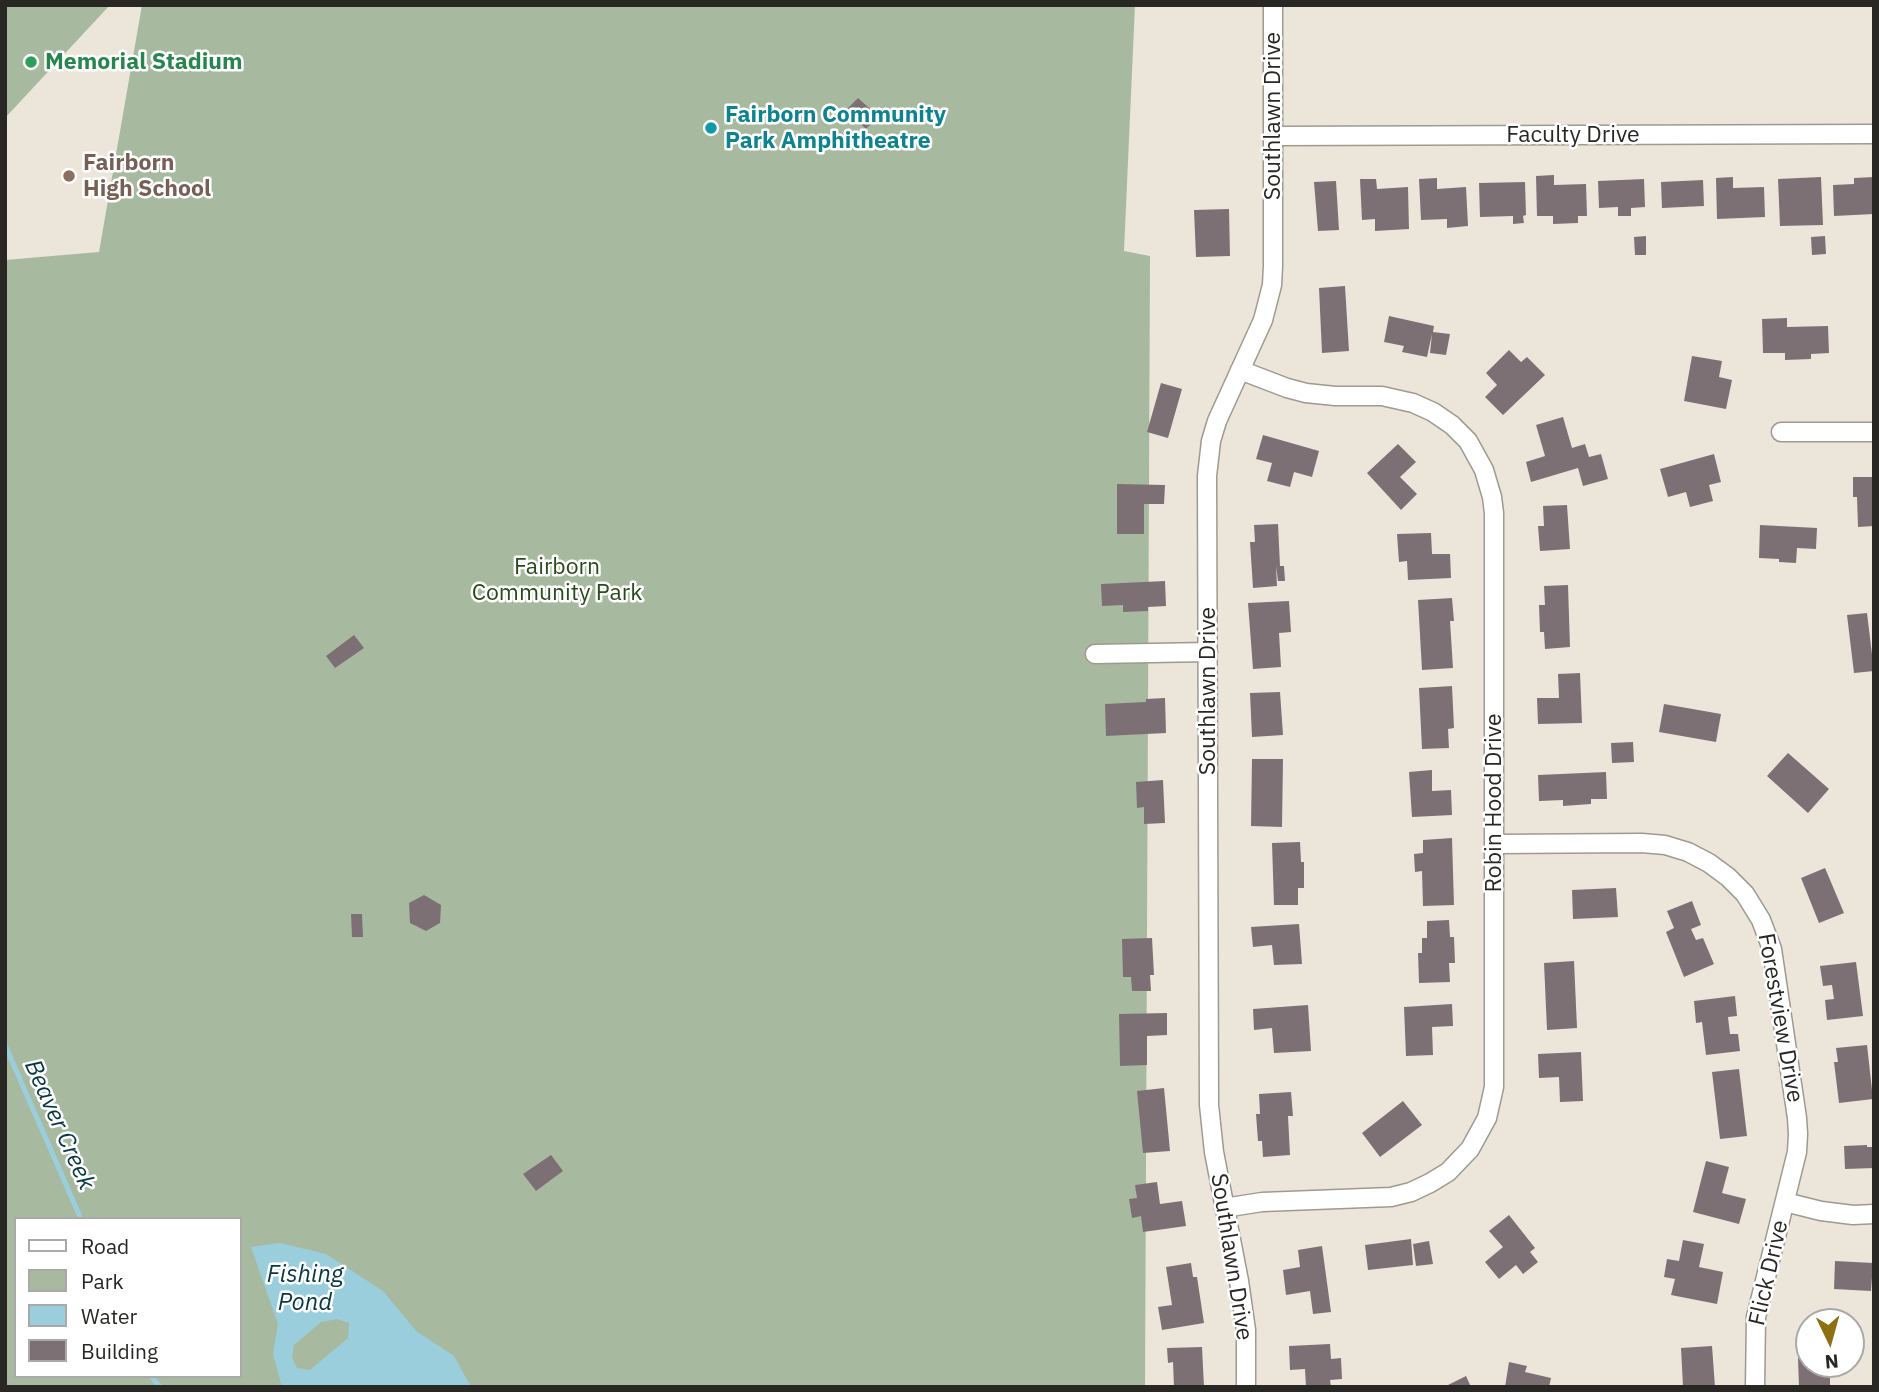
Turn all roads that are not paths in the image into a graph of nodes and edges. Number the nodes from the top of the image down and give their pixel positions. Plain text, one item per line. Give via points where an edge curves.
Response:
1 (1273, 5) edge
2 (1874, 134) edge
3 (1273, 136) junction
4 (1240, 370) junction
5 (1781, 432) dead end
6 (1874, 432) edge
7 (1208, 652) junction
8 (1095, 654) dead end
9 (1495, 844) junction
10 (1786, 1202) junction
11 (1224, 1208) junction
12 (1874, 1214) edge
13 (1246, 1387) edge
14 (1755, 1387) edge

1 - 3 street, Southlawn Drive
2 - 3 street, Faculty Drive
3 - 4 street, Southlawn Drive via 1272,285 1263,320
4 - 7 street, Southlawn Drive via 1217,421 1208,459
4 - 9 street, Robin Hood Drive via 1306,393 1382,396 1413,403 1452,425 1478,458 1494,513
5 - 6 street
7 - 8 street
7 - 11 street, Southlawn Drive via 1209,1105
9 - 10 street, Forestview Drive via 1665,845 1709,863 1745,894 1762,920 1772,949 1797,1118 1797,1152
9 - 11 street, Robin Hood Drive via 1494,1087 1487,1118 1471,1149 1430,1183 1391,1197
10 - 12 street via 1821,1211
10 - 14 street, Flick Drive via 1756,1317
11 - 13 street, Southlawn Drive via 1246,1330

